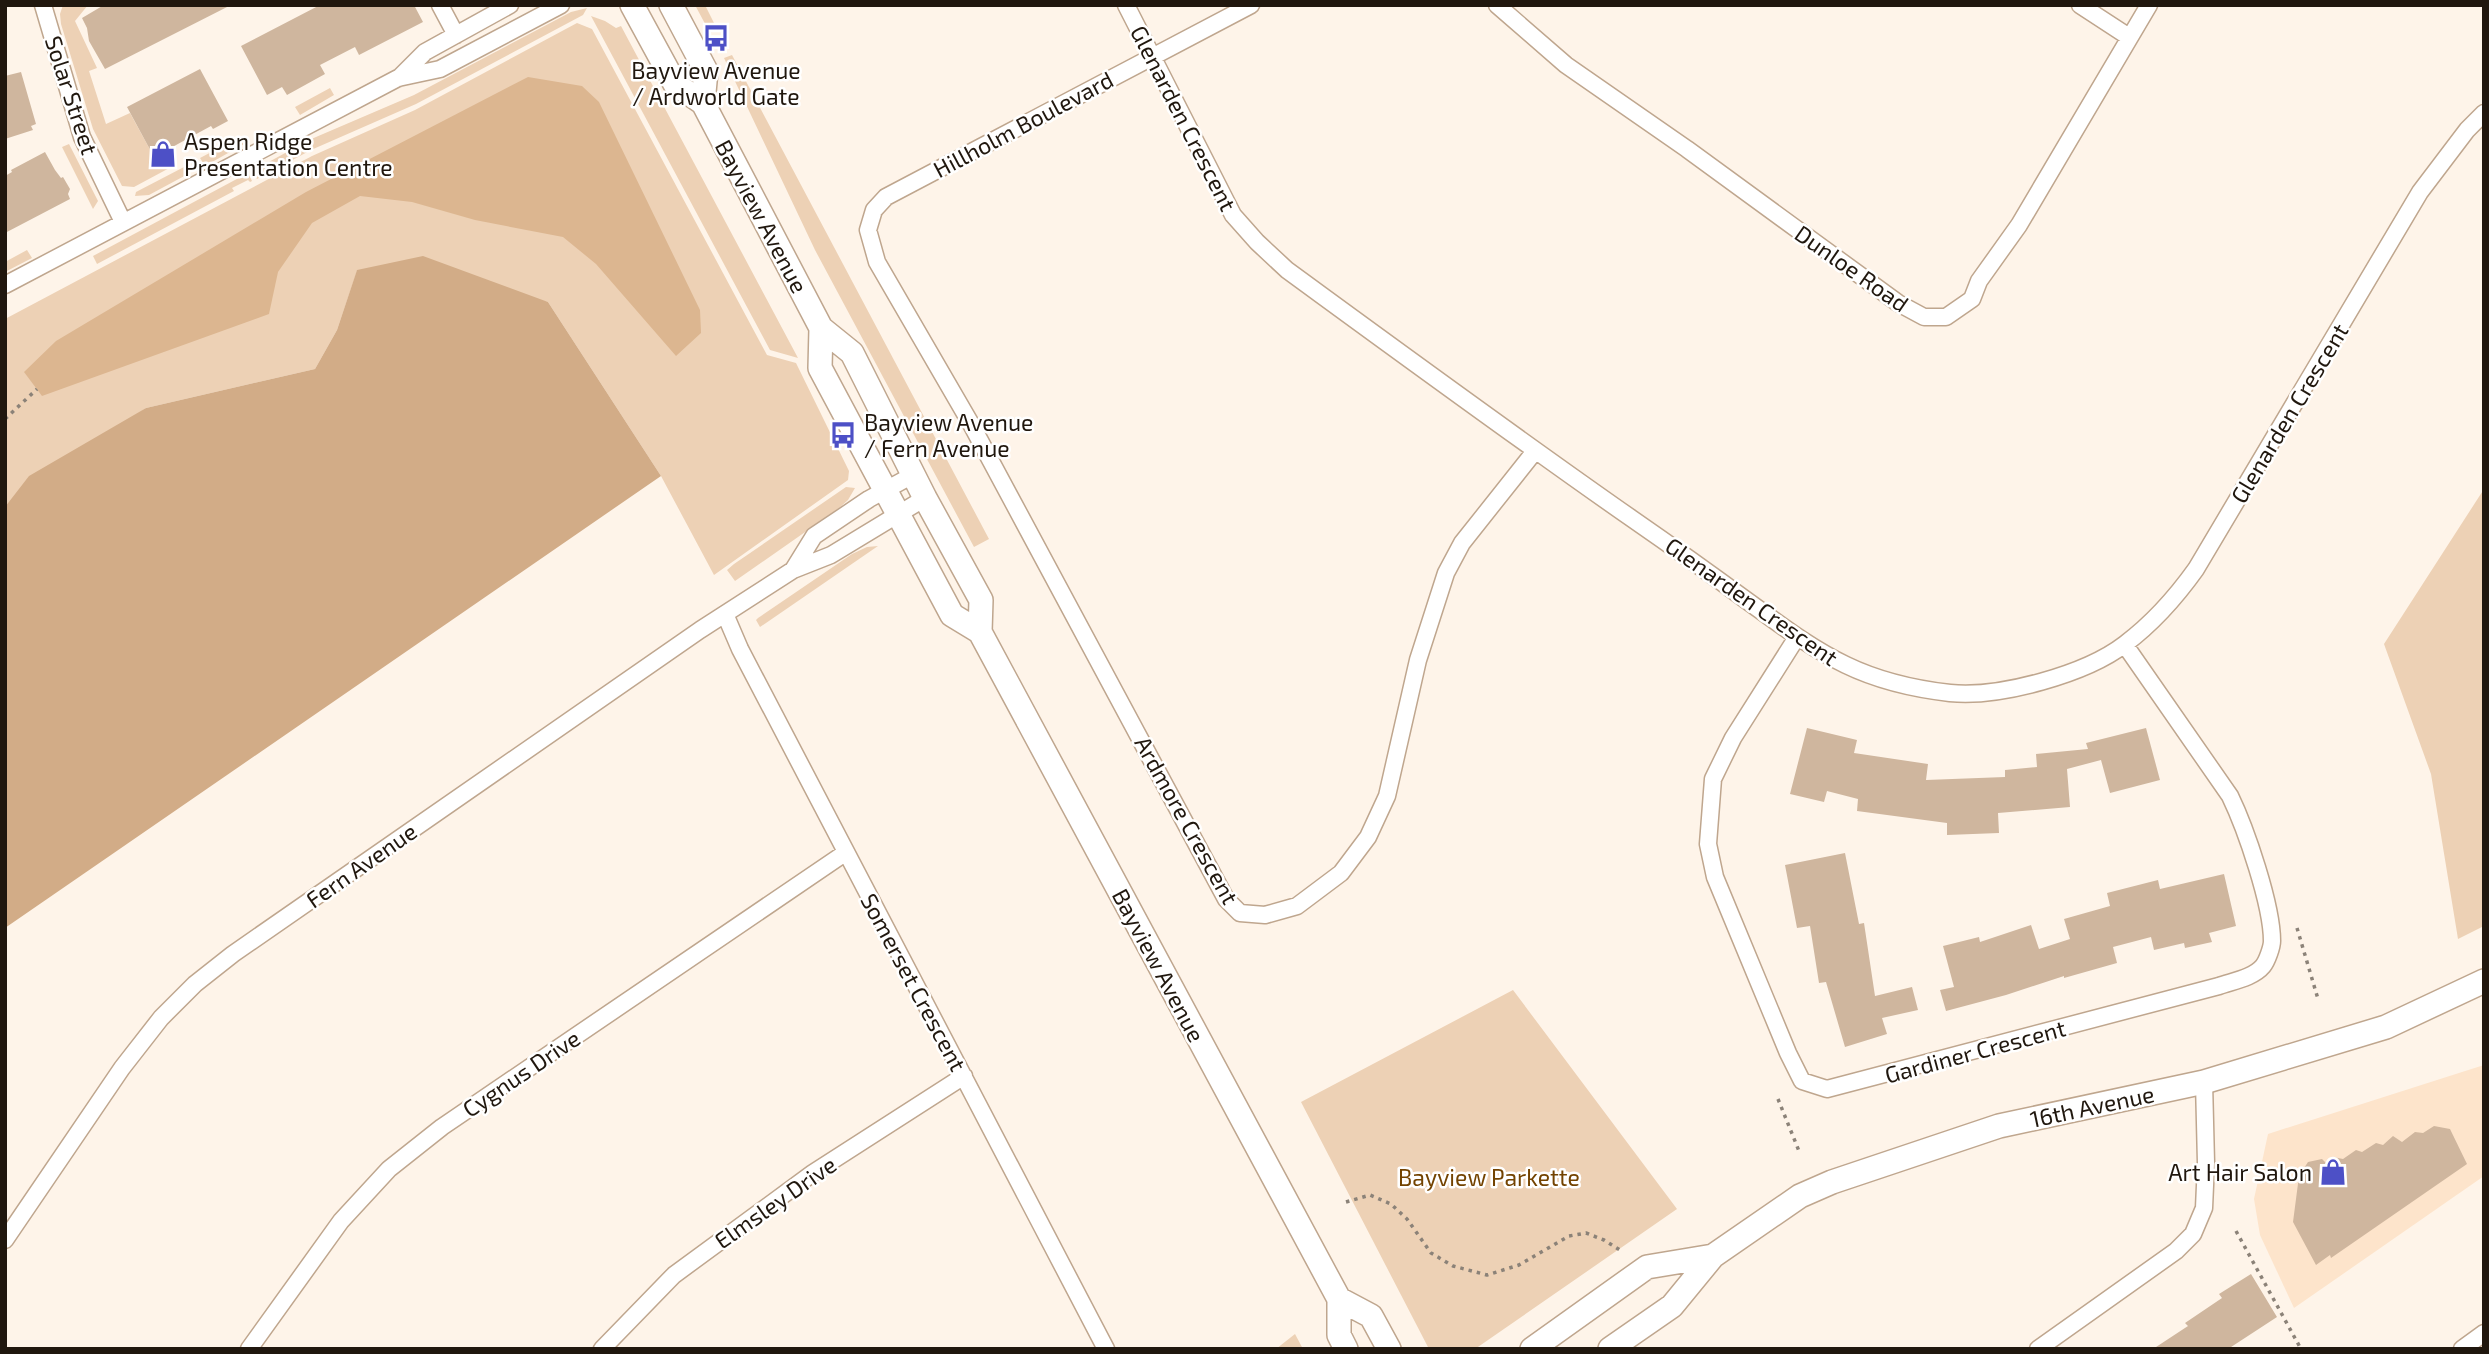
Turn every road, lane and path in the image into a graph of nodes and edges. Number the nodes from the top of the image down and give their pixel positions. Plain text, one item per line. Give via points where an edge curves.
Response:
1 (43, 5) edge
2 (440, 5) edge
3 (510, 5) edge
4 (561, 5) edge
5 (632, 5) edge
6 (671, 5) edge
7 (1126, 5) edge
8 (1251, 5) edge
9 (1497, 5) edge
10 (2080, 5) edge
11 (2149, 5) edge
12 (456, 35) junction
13 (2129, 37) junction
14 (1153, 55) junction
15 (398, 78) junction
16 (703, 103) junction
17 (2484, 113) edge
18 (874, 210) joint
19 (123, 222) junction
20 (5, 285) edge
21 (821, 328) junction
22 (37, 389) dead end
23 (5, 419) edge
24 (1535, 451) junction
25 (913, 475) junction
26 (887, 489) junction
27 (925, 498) junction
28 (898, 512) junction
29 (793, 569) junction
30 (725, 614) junction
31 (979, 632) junction
32 (1797, 637) junction
33 (2124, 645) junction
34 (845, 853) junction
35 (2297, 928) dead end
36 (2484, 981) edge
37 (2318, 999) dead end
38 (964, 1076) junction
39 (2204, 1082) junction
40 (1778, 1099) dead end
41 (1799, 1151) dead end
42 (1346, 1202) dead end
43 (2236, 1231) dead end
44 (5, 1240) edge
45 (1623, 1252) dead end
46 (1713, 1256) junction
47 (1339, 1299) junction
48 (2484, 1333) edge
49 (249, 1349) edge
50 (602, 1349) edge
51 (1105, 1349) edge
52 (1346, 1349) edge
53 (1389, 1349) edge
54 (1532, 1349) edge
55 (1610, 1349) edge
56 (2038, 1349) edge
57 (2301, 1349) edge
58 (2462, 1349) edge

1 - 19 street, Solar Street via 82,136
2 - 12 street
3 - 12 street
4 - 15 street via 440,69
5 - 16 main road, Bayview Avenue via 675,84
6 - 16 main road via 706,71
7 - 14 street, Glenarden Crescent
8 - 14 street, Hillholm Boulevard
9 - 13 street, Dunloe Road via 1566,65 1898,303 1924,317 1946,317 1972,299
10 - 13 street
11 - 13 street, Dunloe Road
12 - 15 street via 425,52
14 - 18 street, Hillholm Boulevard via 886,197
14 - 24 street, Glenarden Crescent via 1233,215 1257,242 1287,271
15 - 19 street
16 - 21 main road, Bayview Avenue
17 - 33 street, Glenarden Crescent via 2420,192 2196,569 2172,602
18 - 24 street, Ardmore Crescent via 868,230 877,262 971,424 1226,899 1240,913 1265,915 1297,906 1341,873 1368,837 1387,796 1418,660 1446,573 1462,543
19 - 20 street
21 - 25 main road, Bayview Avenue via 852,353
21 - 26 main road, Bayview Avenue via 820,368
22 - 23 path
24 - 32 street, Glenarden Crescent
25 - 26 street, Fern Avenue
25 - 27 main road, Bayview Avenue
26 - 28 main road, Bayview Avenue
26 - 29 street, Fern Avenue via 814,536
27 - 28 street, Fern Avenue
27 - 31 main road, Bayview Avenue via 981,600
28 - 29 street, Fern Avenue via 831,555
28 - 31 main road, Bayview Avenue via 952,615
29 - 30 street, Fern Avenue
30 - 34 street, Somerset Crescent
30 - 44 street, Fern Avenue via 233,954 195,985 161,1018 122,1068
31 - 47 main road, Bayview Avenue
32 - 33 street, Glenarden Crescent via 1872,677 1953,694 2044,682
32 - 33 street, Gardiner Crescent via 1733,738 1713,779 1708,844 1715,877 1788,1054 1802,1080 1827,1089 2219,986 2263,966 2272,944 2269,911 2239,815
34 - 38 street, Somerset Crescent
34 - 49 street, Cygnus Drive via 442,1127 388,1169 341,1221
35 - 37 path
36 - 39 main road, 16th Avenue via 2386,1027
38 - 50 street, Elmsley Drive via 813,1173 674,1275
38 - 51 street, Somerset Crescent
39 - 46 main road, 16th Avenue via 1998,1126 1832,1182 1800,1196
39 - 56 street via 2204,1208 2193,1234 2176,1251
40 - 41 path
42 - 45 path via 1370,1195 1391,1204 1431,1253 1453,1266 1487,1275 1519,1265 1569,1236 1586,1233
43 - 57 path
46 - 54 main road, 16th Avenue via 1647,1267
46 - 55 main road, 16th Avenue via 1672,1306
47 - 52 main road, Bayview Avenue via 1339,1335
47 - 53 main road via 1371,1316
48 - 58 street

